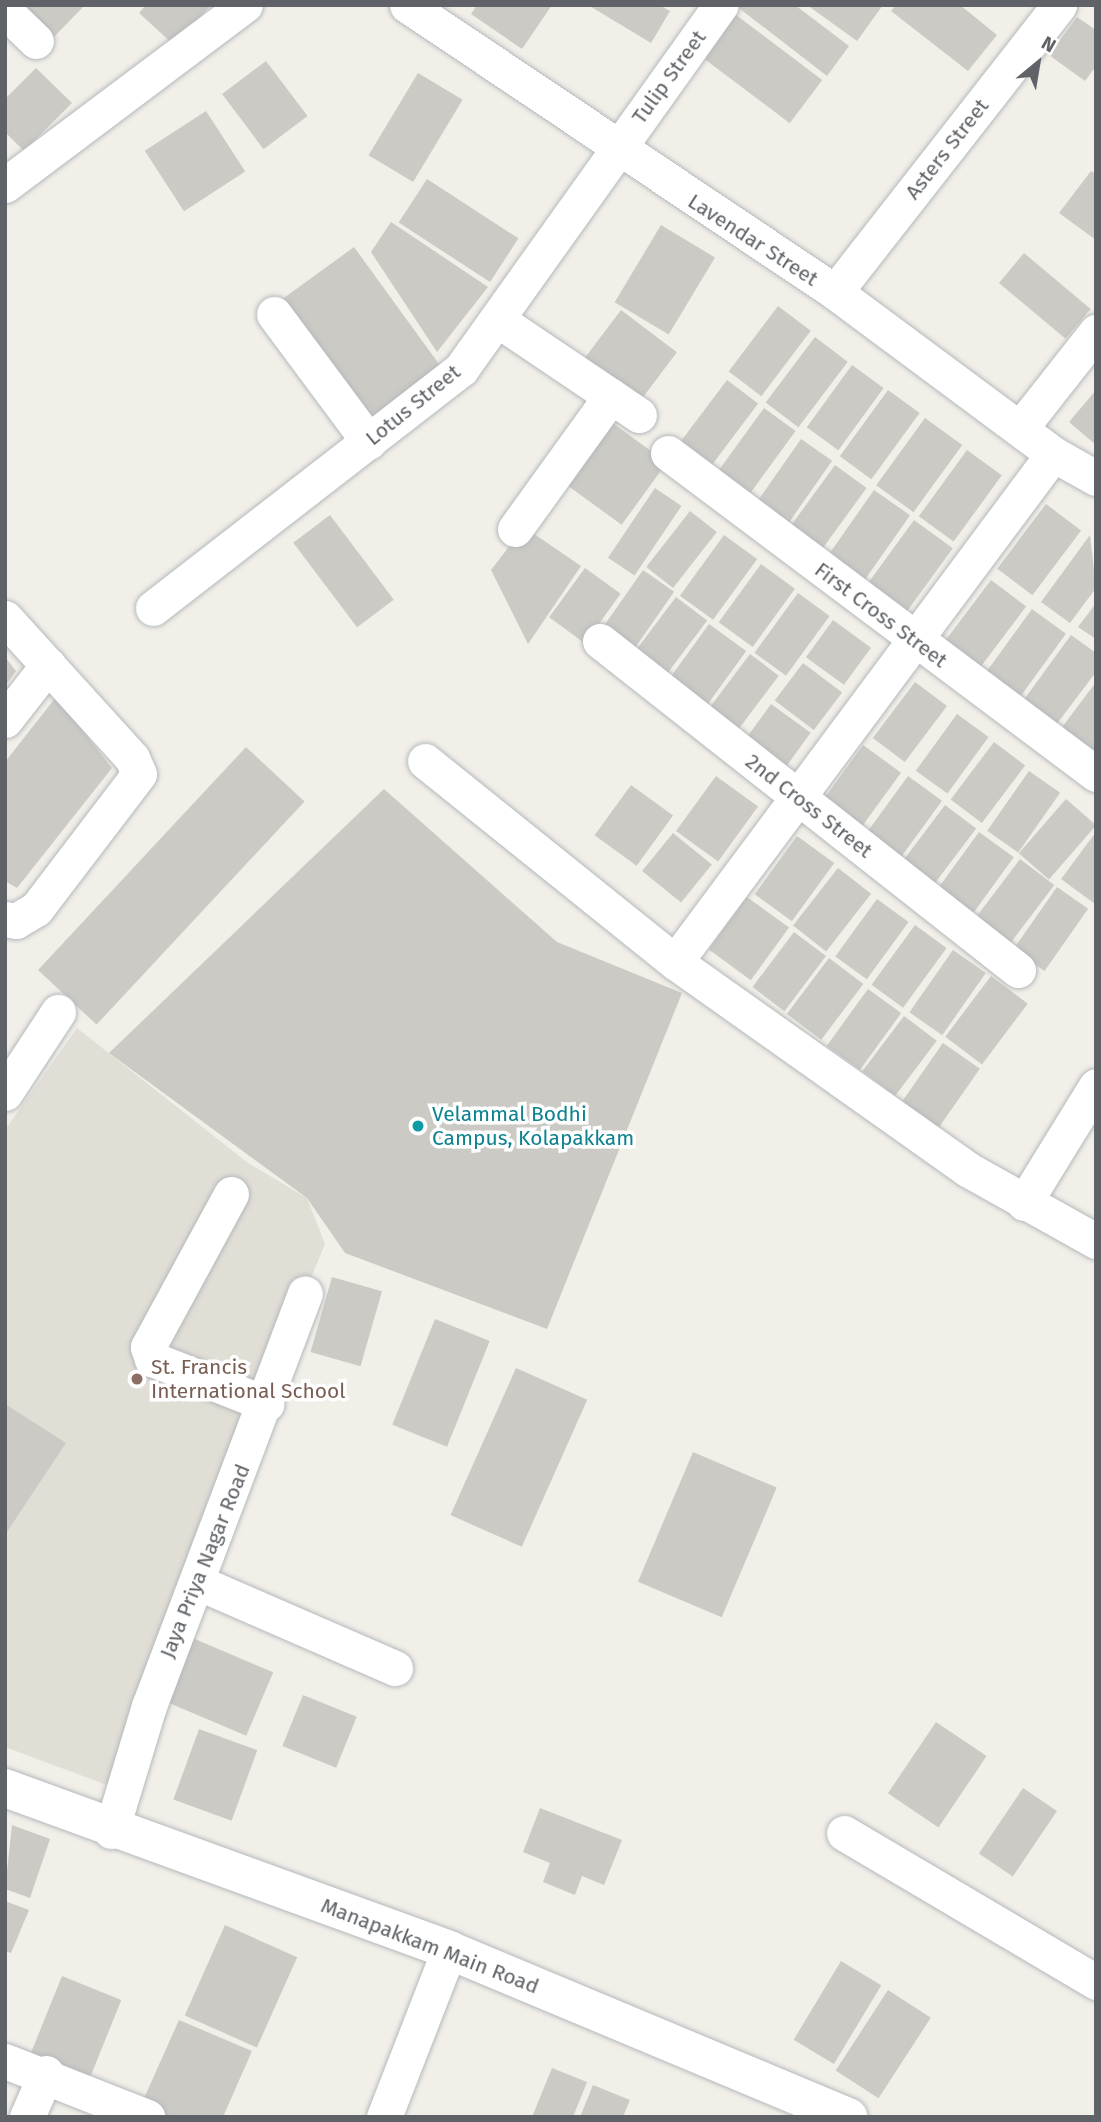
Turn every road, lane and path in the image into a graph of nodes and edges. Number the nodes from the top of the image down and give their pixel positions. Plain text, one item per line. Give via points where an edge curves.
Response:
1 (244, 5) edge
2 (407, 5) edge
3 (721, 5) edge
4 (1059, 5) edge
5 (5, 11) edge
6 (36, 41) dead end
7 (617, 148) junction
8 (5, 186) edge
9 (835, 292) junction
10 (274, 314) dead end
11 (498, 320) junction
12 (1096, 332) edge
13 (1022, 426) junction
14 (369, 442) junction
15 (668, 453) dead end
16 (1053, 454) junction
17 (1096, 478) edge
18 (515, 530) dead end
19 (153, 608) dead end
20 (5, 618) edge
21 (600, 641) dead end
22 (913, 641) junction
23 (48, 665) junction
24 (5, 720) edge
25 (425, 761) dead end
26 (1096, 775) edge
27 (800, 799) junction
28 (5, 919) edge
29 (675, 962) junction
30 (1018, 971) dead end
31 (58, 1012) dead end
32 (1096, 1086) edge
33 (5, 1093) edge
34 (231, 1194) dead end
35 (1024, 1203) junction
36 (1096, 1241) edge
37 (305, 1294) dead end
38 (267, 1404) junction
39 (197, 1581) junction
40 (395, 1668) dead end
41 (5, 1788) edge
42 (111, 1831) junction
43 (844, 1833) dead end
44 (449, 1950) junction
45 (1096, 1982) edge
46 (5, 2061) edge
47 (46, 2073) junction
48 (27, 2117) edge
49 (147, 2117) edge
50 (384, 2117) edge
51 (849, 2117) edge

1 - 8 street
2 - 7 street, Lavendar Street
3 - 7 street, Tulip Street
4 - 9 street, Asters Street
5 - 6 street
7 - 9 street, Lavendar Street
7 - 11 street, Lotus Street
9 - 13 street, Lavendar Street
10 - 14 street
11 - 14 street, Lotus Street via 455,375
11 - 18 street via 625,406
12 - 13 street
13 - 16 street, Lavendar Street
14 - 19 street, Lotus Street
15 - 22 street, First Cross Street
16 - 17 street, Lavendar Street
16 - 22 street
20 - 23 street
21 - 27 street, 2nd Cross Street
22 - 26 street, First Cross Street
22 - 27 street
23 - 24 street
23 - 28 street via 132,758 139,775 36,909 16,921
25 - 29 street
27 - 29 street
27 - 30 street, 2nd Cross Street
29 - 35 street
31 - 33 street
32 - 35 street
34 - 38 street via 148,1347 152,1359
35 - 36 street
37 - 38 street, Jaya Priya Nagar Road
38 - 39 street, Jaya Priya Nagar Road
39 - 40 street
39 - 42 street, Jaya Priya Nagar Road via 149,1706
41 - 42 main road, Manapakkam Main Road
42 - 44 main road, Manapakkam Main Road
43 - 45 street
44 - 50 street
44 - 51 main road, Manapakkam Main Road
46 - 47 street
47 - 48 street
47 - 49 street

